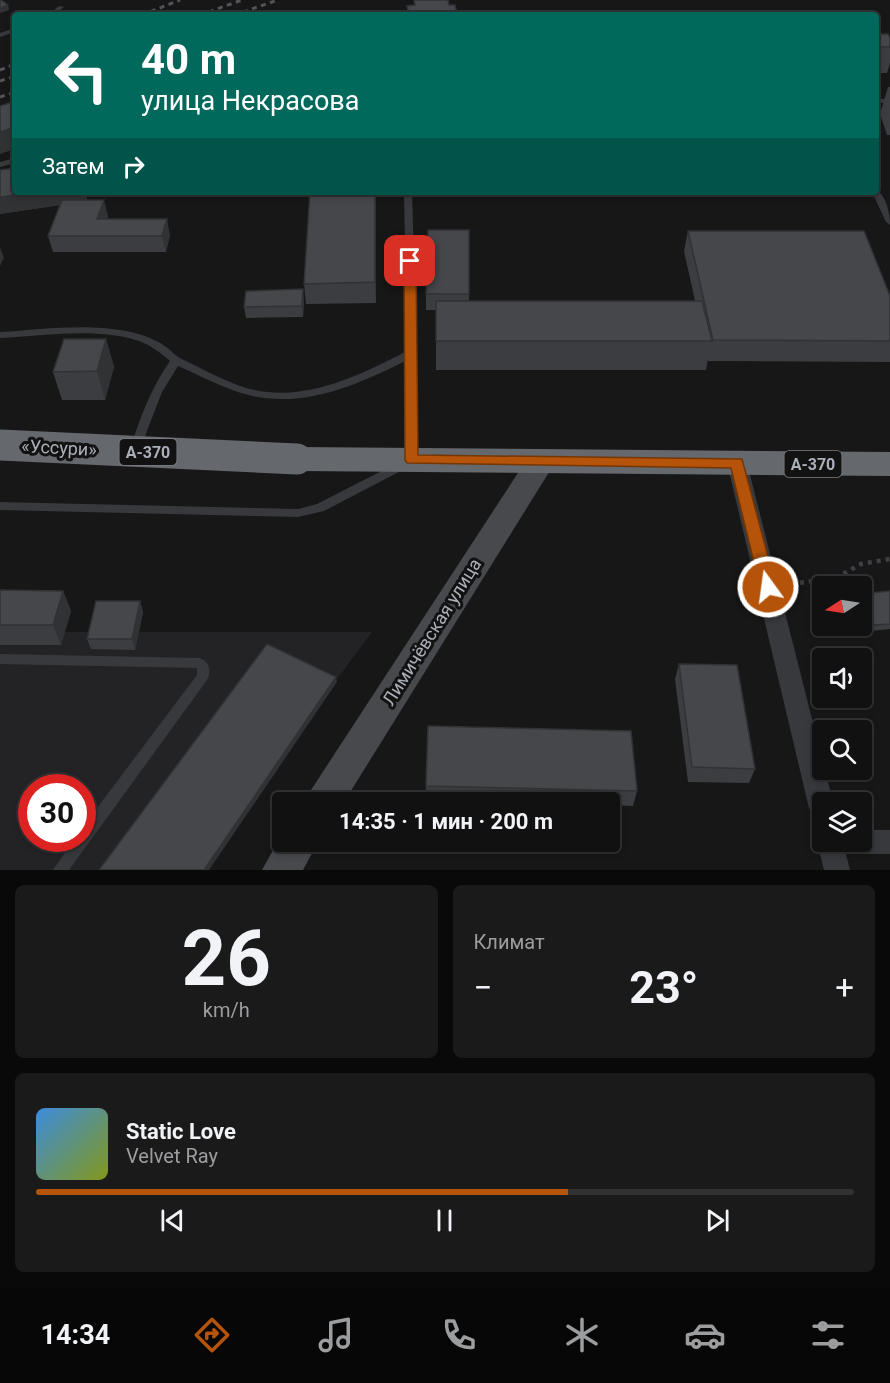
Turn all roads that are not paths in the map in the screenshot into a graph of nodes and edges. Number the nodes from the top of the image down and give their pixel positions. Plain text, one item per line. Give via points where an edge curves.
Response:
1 (61, 7) dead end
2 (55, 12) edge
3 (408, 195) edge
4 (877, 195) edge
5 (890, 222) edge
6 (0, 335) edge
7 (412, 353) junction
8 (176, 361) junction
9 (0, 445) edge
10 (134, 454) dead end
11 (412, 460) junction
12 (541, 461) junction
13 (737, 463) junction
14 (890, 464) edge
15 (0, 506) edge
16 (0, 659) edge
17 (330, 792) edge
18 (818, 792) edge
19 (872, 842) edge
20 (890, 842) edge
21 (293, 852) edge
22 (832, 852) edge
23 (60, 870) edge
24 (281, 870) edge
25 (837, 870) edge

1 - 2 lane
3 - 7 lane
4 - 5 lane
6 - 8 lane via 100,331 157,345
7 - 8 lane via 356,380 315,394 279,397 252,393
7 - 11 lane
8 - 10 lane via 149,407
9 - 11 highway, «Уссури» / А-370, bridge via 297,459
11 - 12 highway, А-370
11 - 15 lane via 320,508 298,513
12 - 13 highway, А-370
12 - 17 main road, Лимичёвская улица
13 - 14 highway, А-370
13 - 18 street
16 - 23 lane via 203,666 202,675
19 - 20 street
21 - 24 main road
22 - 25 street

